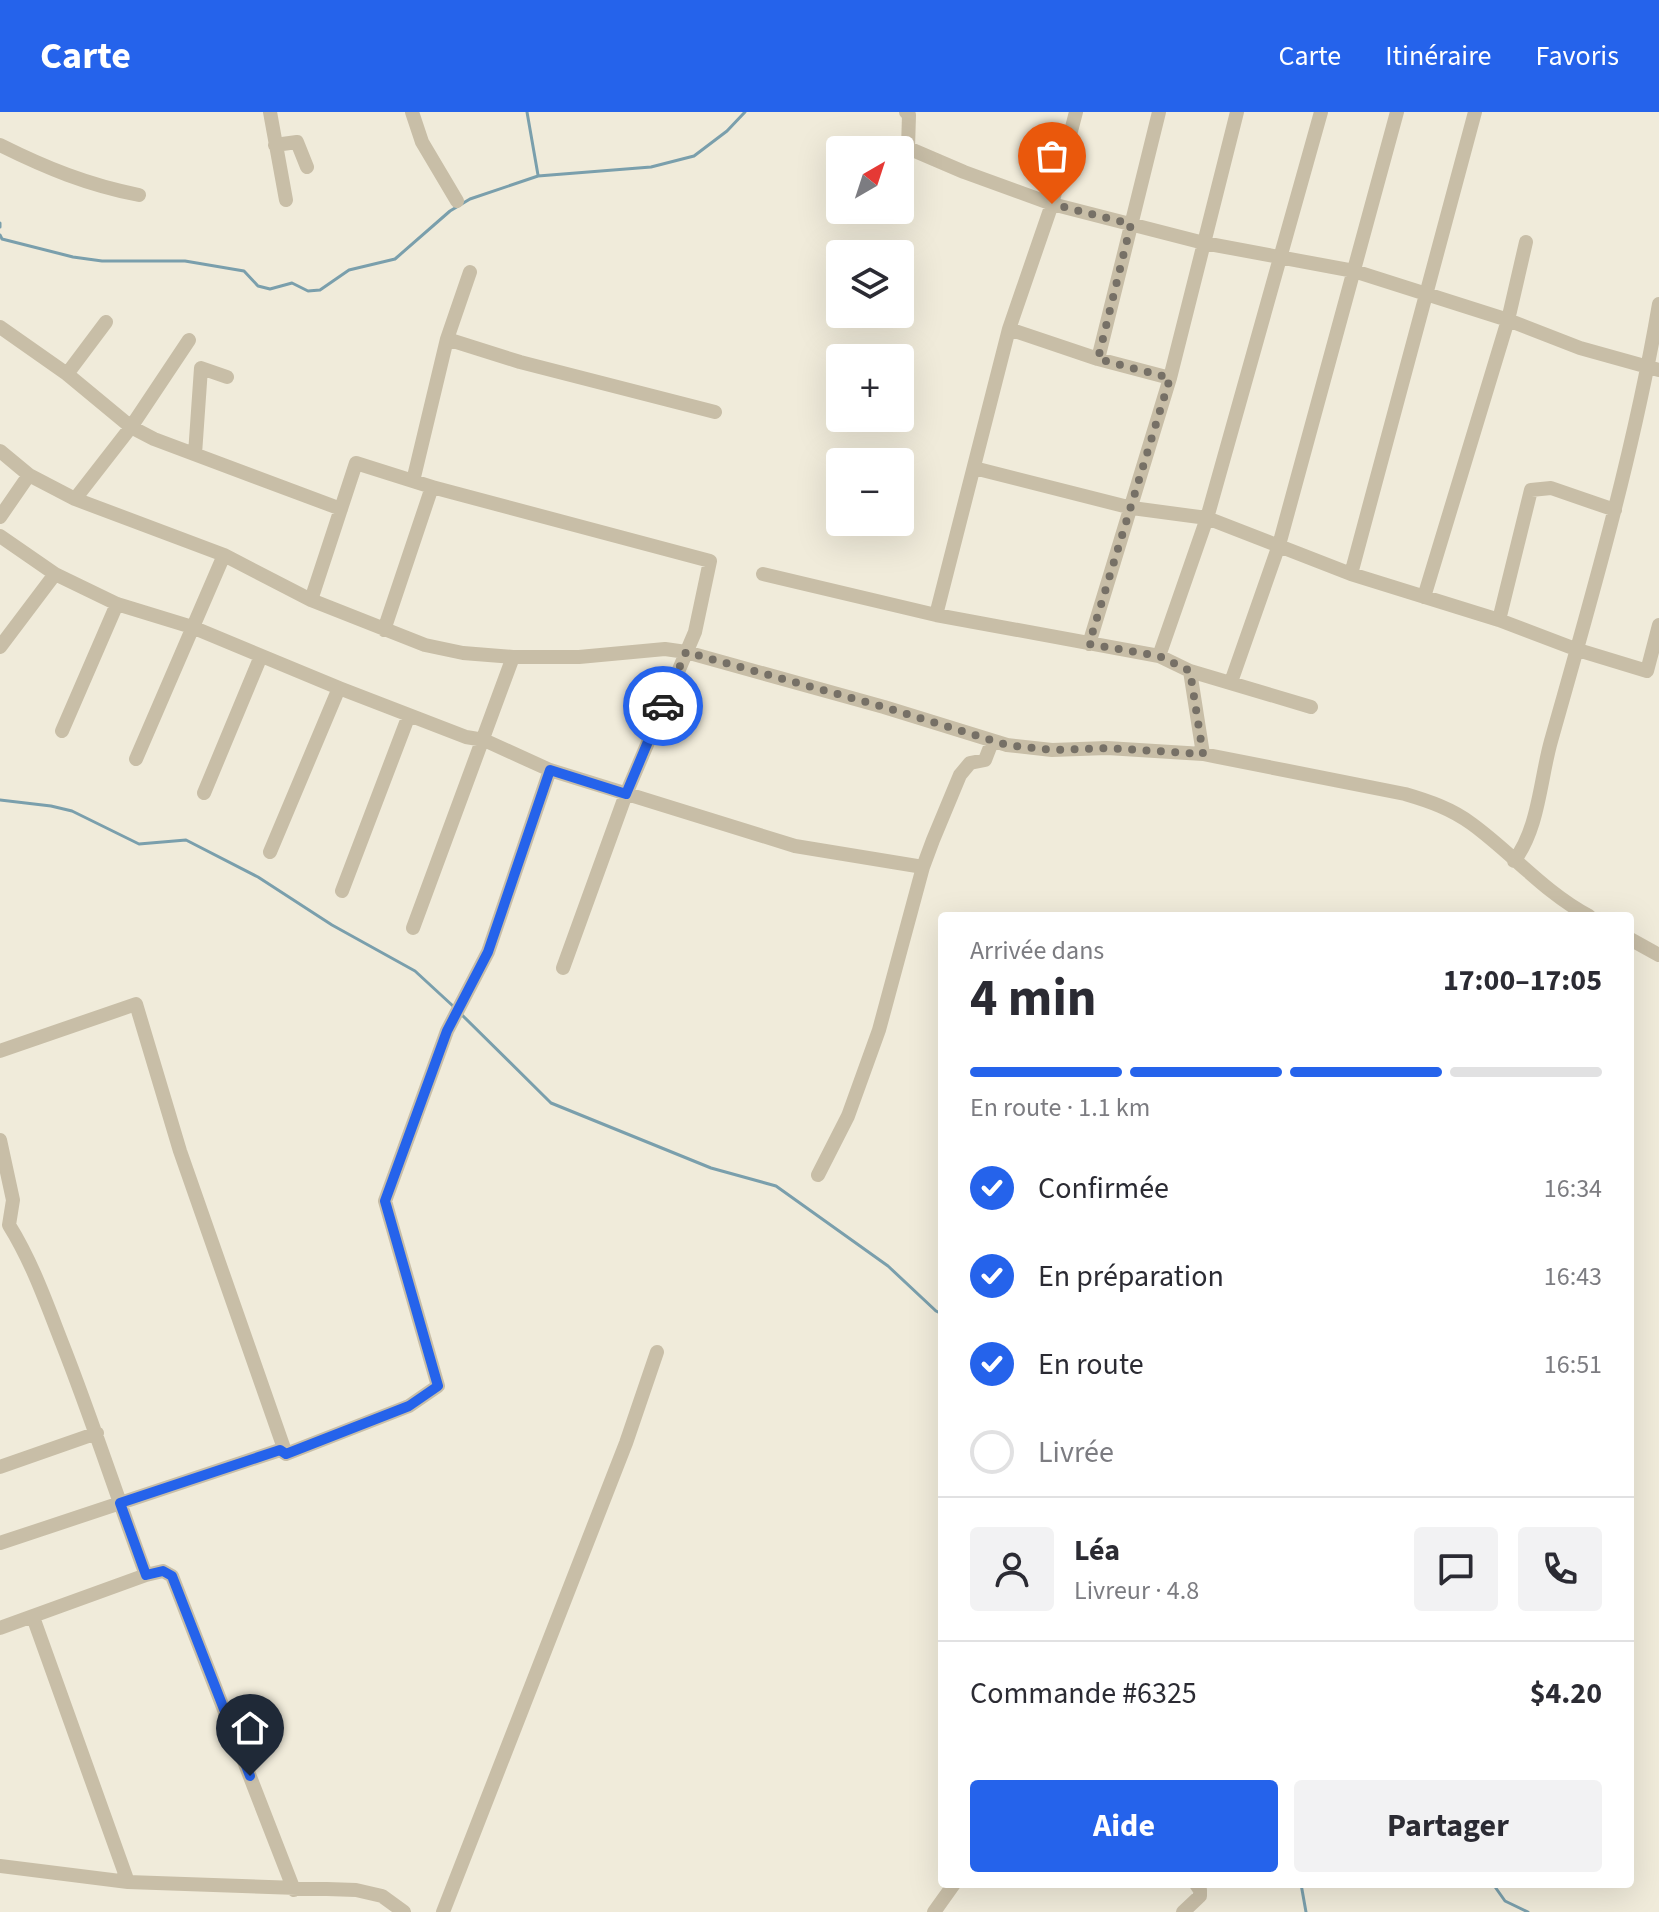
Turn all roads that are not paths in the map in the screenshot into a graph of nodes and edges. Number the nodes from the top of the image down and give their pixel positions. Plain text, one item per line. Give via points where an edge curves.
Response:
1 (270, 112) edge
2 (412, 112) edge
3 (906, 112) edge
4 (1076, 112) edge
5 (1159, 112) edge
6 (1237, 112) edge
7 (1321, 112) edge
8 (1397, 112) edge
9 (1475, 112) edge
10 (0, 145) edge
11 (275, 145) junction
12 (307, 167) dead end
13 (139, 195) dead end
14 (286, 200) dead end
15 (457, 201) dead end
16 (1052, 204) junction
17 (1131, 224) junction
18 (1526, 242) dead end
19 (1204, 243) junction
20 (1279, 258) junction
21 (1354, 271) junction
22 (470, 272) dead end
23 (1426, 295) junction
24 (1659, 304) edge
25 (1508, 320) junction
26 (106, 322) dead end
27 (0, 327) edge
28 (1009, 329) junction
29 (447, 339) junction
30 (189, 340) dead end
31 (1098, 359) junction
32 (1654, 368) edge
33 (67, 374) junction
34 (227, 377) dead end
35 (1170, 378) junction
36 (715, 412) dead end
37 (131, 427) junction
38 (0, 451) edge
39 (195, 454) junction
40 (974, 468) junction
41 (29, 475) junction
42 (413, 481) junction
43 (432, 487) junction
44 (75, 499) junction
45 (1132, 508) junction
46 (341, 509) junction
47 (1615, 510) junction
48 (0, 517) edge
49 (1207, 518) junction
50 (0, 536) edge
51 (1279, 545) junction
52 (224, 555) junction
53 (55, 574) junction
54 (763, 574) dead end
55 (1351, 574) junction
56 (1424, 597) junction
57 (311, 600) junction
58 (117, 604) junction
59 (936, 615) junction
60 (1499, 620) junction
61 (1659, 625) edge
62 (192, 627) junction
63 (384, 630) junction
64 (1089, 644) junction
65 (0, 647) edge
66 (1578, 650) junction
67 (686, 652) junction
68 (261, 656) junction
69 (1159, 656) junction
70 (513, 657) junction
71 (1190, 671) junction
72 (1231, 682) junction
73 (339, 688) junction
74 (1311, 707) dead end
75 (409, 715) junction
76 (62, 731) dead end
77 (484, 740) junction
78 (992, 742) junction
79 (1203, 754) junction
80 (136, 759) dead end
81 (550, 770) junction
82 (204, 793) dead end
83 (626, 794) junction
84 (270, 852) dead end
85 (1514, 861) junction
86 (923, 867) junction
87 (342, 891) dead end
88 (1583, 912) edge
89 (413, 928) dead end
90 (1634, 941) edge
91 (1659, 955) edge
92 (563, 968) dead end
93 (0, 1051) edge
94 (0, 1140) edge
95 (818, 1175) dead end
96 (657, 1352) dead end
97 (97, 1433) junction
98 (286, 1454) junction
99 (0, 1467) edge
100 (120, 1503) junction
101 (0, 1543) edge
102 (146, 1575) junction
103 (33, 1617) junction
104 (0, 1628) edge
105 (0, 1866) edge
106 (128, 1882) junction
107 (951, 1888) edge
108 (1199, 1888) edge
109 (294, 1890) junction
110 (404, 1912) edge
111 (443, 1912) edge
112 (934, 1912) edge
113 (1183, 1912) edge

1 - 11 street
2 - 15 street via 422,142
3 - 16 street via 908,148
4 - 16 street
5 - 17 street
6 - 19 street
7 - 20 street
8 - 21 street
9 - 23 street
10 - 13 street via 49,170
11 - 12 street via 297,142
11 - 14 street
16 - 17 street
16 - 28 street
17 - 19 street
17 - 31 street
18 - 25 street
19 - 20 street
19 - 35 street
20 - 21 street
20 - 49 street
21 - 23 street
21 - 51 street
22 - 29 street
23 - 25 street
23 - 55 street
24 - 32 street
25 - 32 street via 1580,348
25 - 56 street
26 - 33 street
27 - 33 street
28 - 31 street
28 - 40 street
29 - 36 street
29 - 42 street
30 - 37 street
31 - 35 street
32 - 47 street
33 - 37 street
34 - 39 street via 201,368
35 - 45 street
37 - 39 street
37 - 44 street
38 - 41 street
39 - 46 street
40 - 45 street
40 - 59 street
41 - 44 street
41 - 48 street
42 - 43 street
42 - 46 street via 356,463
43 - 63 street
43 - 67 street via 710,561
44 - 52 street
45 - 49 street
45 - 64 street
46 - 57 street
47 - 60 street via 1551,488 1531,490
47 - 66 street
49 - 51 street
49 - 69 street
50 - 53 street
51 - 55 street
51 - 72 street
52 - 57 street
52 - 62 street
53 - 58 street
53 - 65 street
54 - 59 street
55 - 56 street
56 - 60 street
57 - 63 street
58 - 62 street
58 - 76 street
59 - 64 street
60 - 66 street
61 - 66 street via 1647,671
62 - 68 street
62 - 80 street
63 - 70 street via 463,653
64 - 69 street
66 - 85 street via 1527,845
67 - 70 street
67 - 78 street
67 - 83 street
68 - 73 street
68 - 82 street
69 - 71 street
70 - 77 street
71 - 72 street
71 - 79 street
72 - 74 street
73 - 75 street
73 - 84 street
75 - 77 street
75 - 87 street
77 - 81 street
77 - 89 street
78 - 79 street via 1052,750
78 - 86 street via 985,760 970,763 960,775
79 - 85 street via 1437,804 1472,824
81 - 83 street
81 - 98 street via 488,952 447,1031 385,1201 438,1386 409,1406
83 - 86 street via 795,846
83 - 92 street
85 - 88 street
86 - 95 street via 879,1030 848,1116
90 - 91 street
93 - 98 street via 136,1004 180,1151
94 - 97 street via 13,1200 9,1225 27,1253
96 - 111 street
97 - 99 street
97 - 100 street
98 - 100 street via 280,1450
100 - 101 street
100 - 102 street
102 - 103 street
102 - 109 street via 163,1571 172,1576
103 - 104 street
103 - 106 street
105 - 106 street
106 - 109 street
107 - 112 street
108 - 113 street via 1200,1896
109 - 110 street via 356,1890 382,1896

